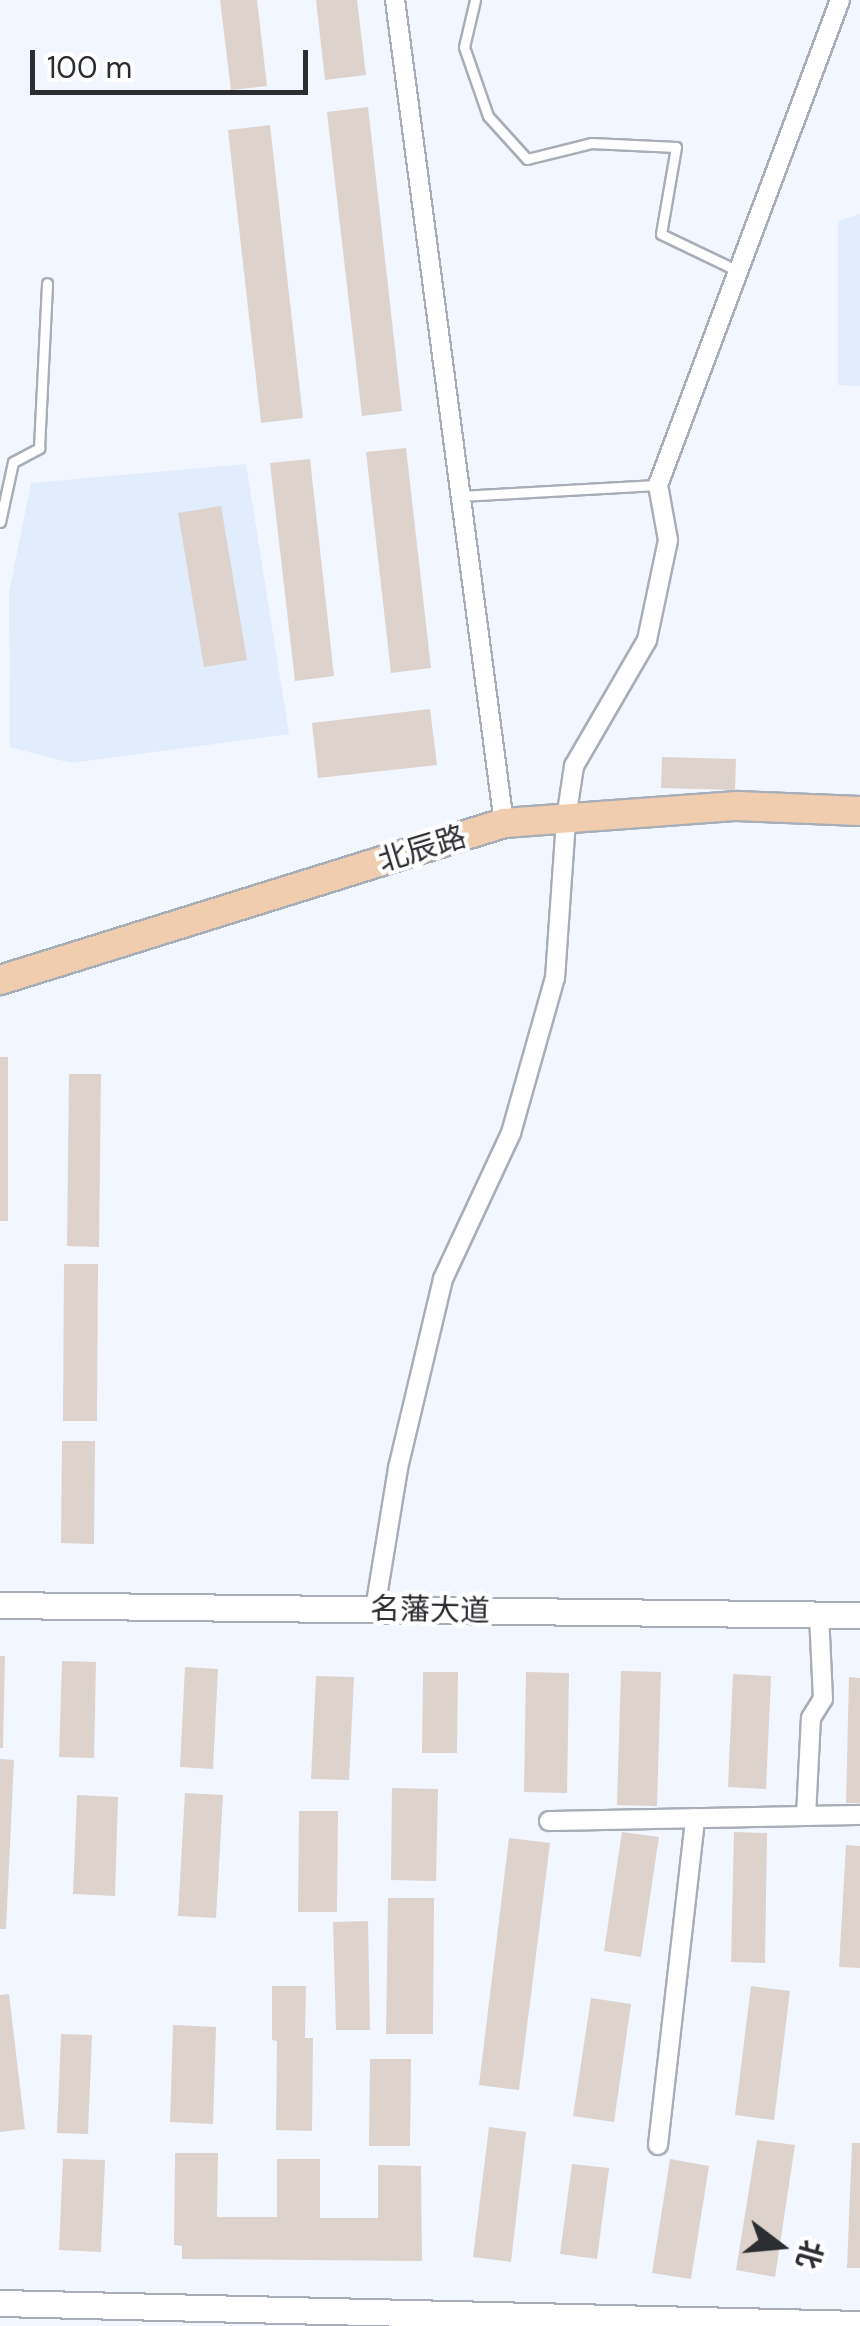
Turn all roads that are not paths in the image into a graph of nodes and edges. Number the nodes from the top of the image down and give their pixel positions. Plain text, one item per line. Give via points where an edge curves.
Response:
1 (395, 0) edge
2 (475, 0) edge
3 (840, 0) edge
4 (736, 270) junction
5 (47, 283) dead end
6 (658, 485) junction
7 (460, 496) junction
8 (0, 522) edge
9 (860, 812) edge
10 (566, 819) junction
11 (504, 823) junction
12 (0, 980) edge
13 (0, 1605) edge
14 (375, 1609) junction
15 (819, 1614) junction
16 (860, 1615) edge
17 (860, 1814) edge
18 (806, 1816) junction
19 (695, 1818) junction
20 (549, 1821) dead end
21 (658, 2145) dead end
22 (0, 2303) edge
23 (768, 2324) edge
24 (860, 2324) edge

1 - 7 street
2 - 4 lane via 464,47 488,116 528,159 591,143 676,147 662,234
3 - 4 street
4 - 6 street
5 - 8 lane via 39,448 13,462
6 - 7 lane
6 - 10 street via 668,540 647,640 574,766
7 - 11 street
9 - 10 main road, 北辰路 via 737,806
10 - 11 main road, 北辰路
10 - 14 street via 555,978 511,1133 442,1278 398,1468
11 - 12 main road, 北辰路
13 - 14 main road, 名藩大道
14 - 15 main road, 名藩大道
15 - 16 main road, 名藩大道
15 - 18 street via 823,1699 810,1718
17 - 18 street
18 - 19 street
19 - 20 street
19 - 21 street
22 - 23 main road
23 - 24 main road

